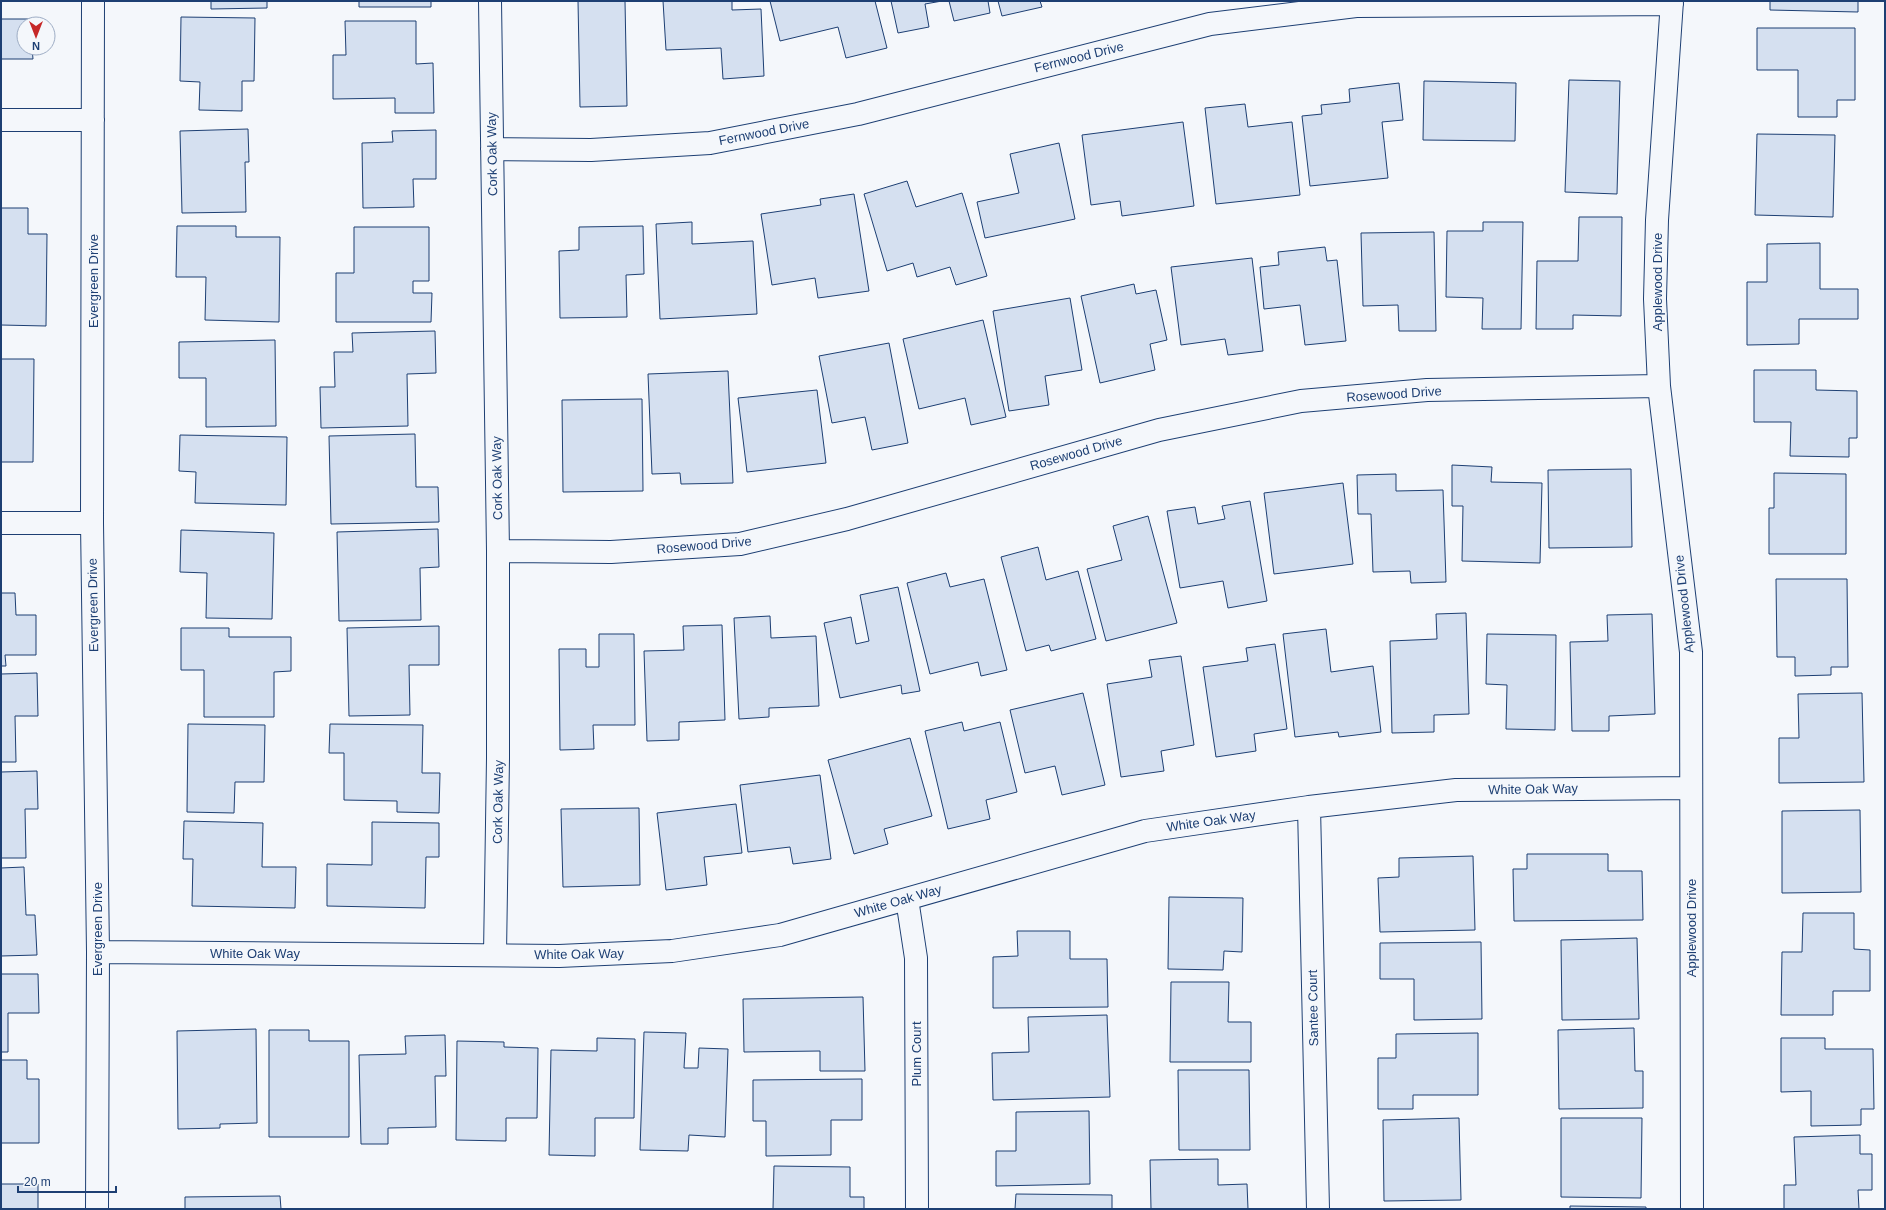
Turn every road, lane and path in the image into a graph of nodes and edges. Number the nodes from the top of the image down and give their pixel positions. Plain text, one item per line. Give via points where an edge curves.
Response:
1 (93, 1) edge
2 (490, 1) edge
3 (1672, 3) edge
4 (1, 120) edge
5 (93, 120) junction
6 (492, 149) junction
7 (1659, 386) junction
8 (1, 523) edge
9 (92, 523) junction
10 (498, 551) junction
11 (1691, 788) junction
12 (1309, 807) junction
13 (907, 899) junction
14 (98, 952) junction
15 (496, 954) junction
16 (97, 1209) edge
17 (917, 1209) edge
18 (1318, 1209) edge
19 (1692, 1209) edge

1 - 5 street, Evergreen Drive
2 - 6 street, Cork Oak Way
3 - 6 street, Fernwood Drive via 1356,6 1218,23 858,114 710,143 591,150
3 - 7 street, Applewood Drive via 1657,220
4 - 5 street
5 - 9 street, Evergreen Drive
6 - 10 street, Cork Oak Way
7 - 10 street, Rosewood Drive via 1427,390 1301,401 1159,430 847,519 740,544 611,552
7 - 11 street, Applewood Drive via 1690,652
8 - 9 street
9 - 14 street, Evergreen Drive
10 - 15 street, Cork Oak Way
11 - 12 street, White Oak Way via 1456,790
11 - 19 street, Applewood Drive
12 - 13 street, White Oak Way via 1145,831
12 - 18 street, Santee Court
13 - 15 street, White Oak Way via 780,935 672,951 559,956
13 - 17 street, Plum Court via 916,958
14 - 15 street, White Oak Way
14 - 16 street, Evergreen Drive

